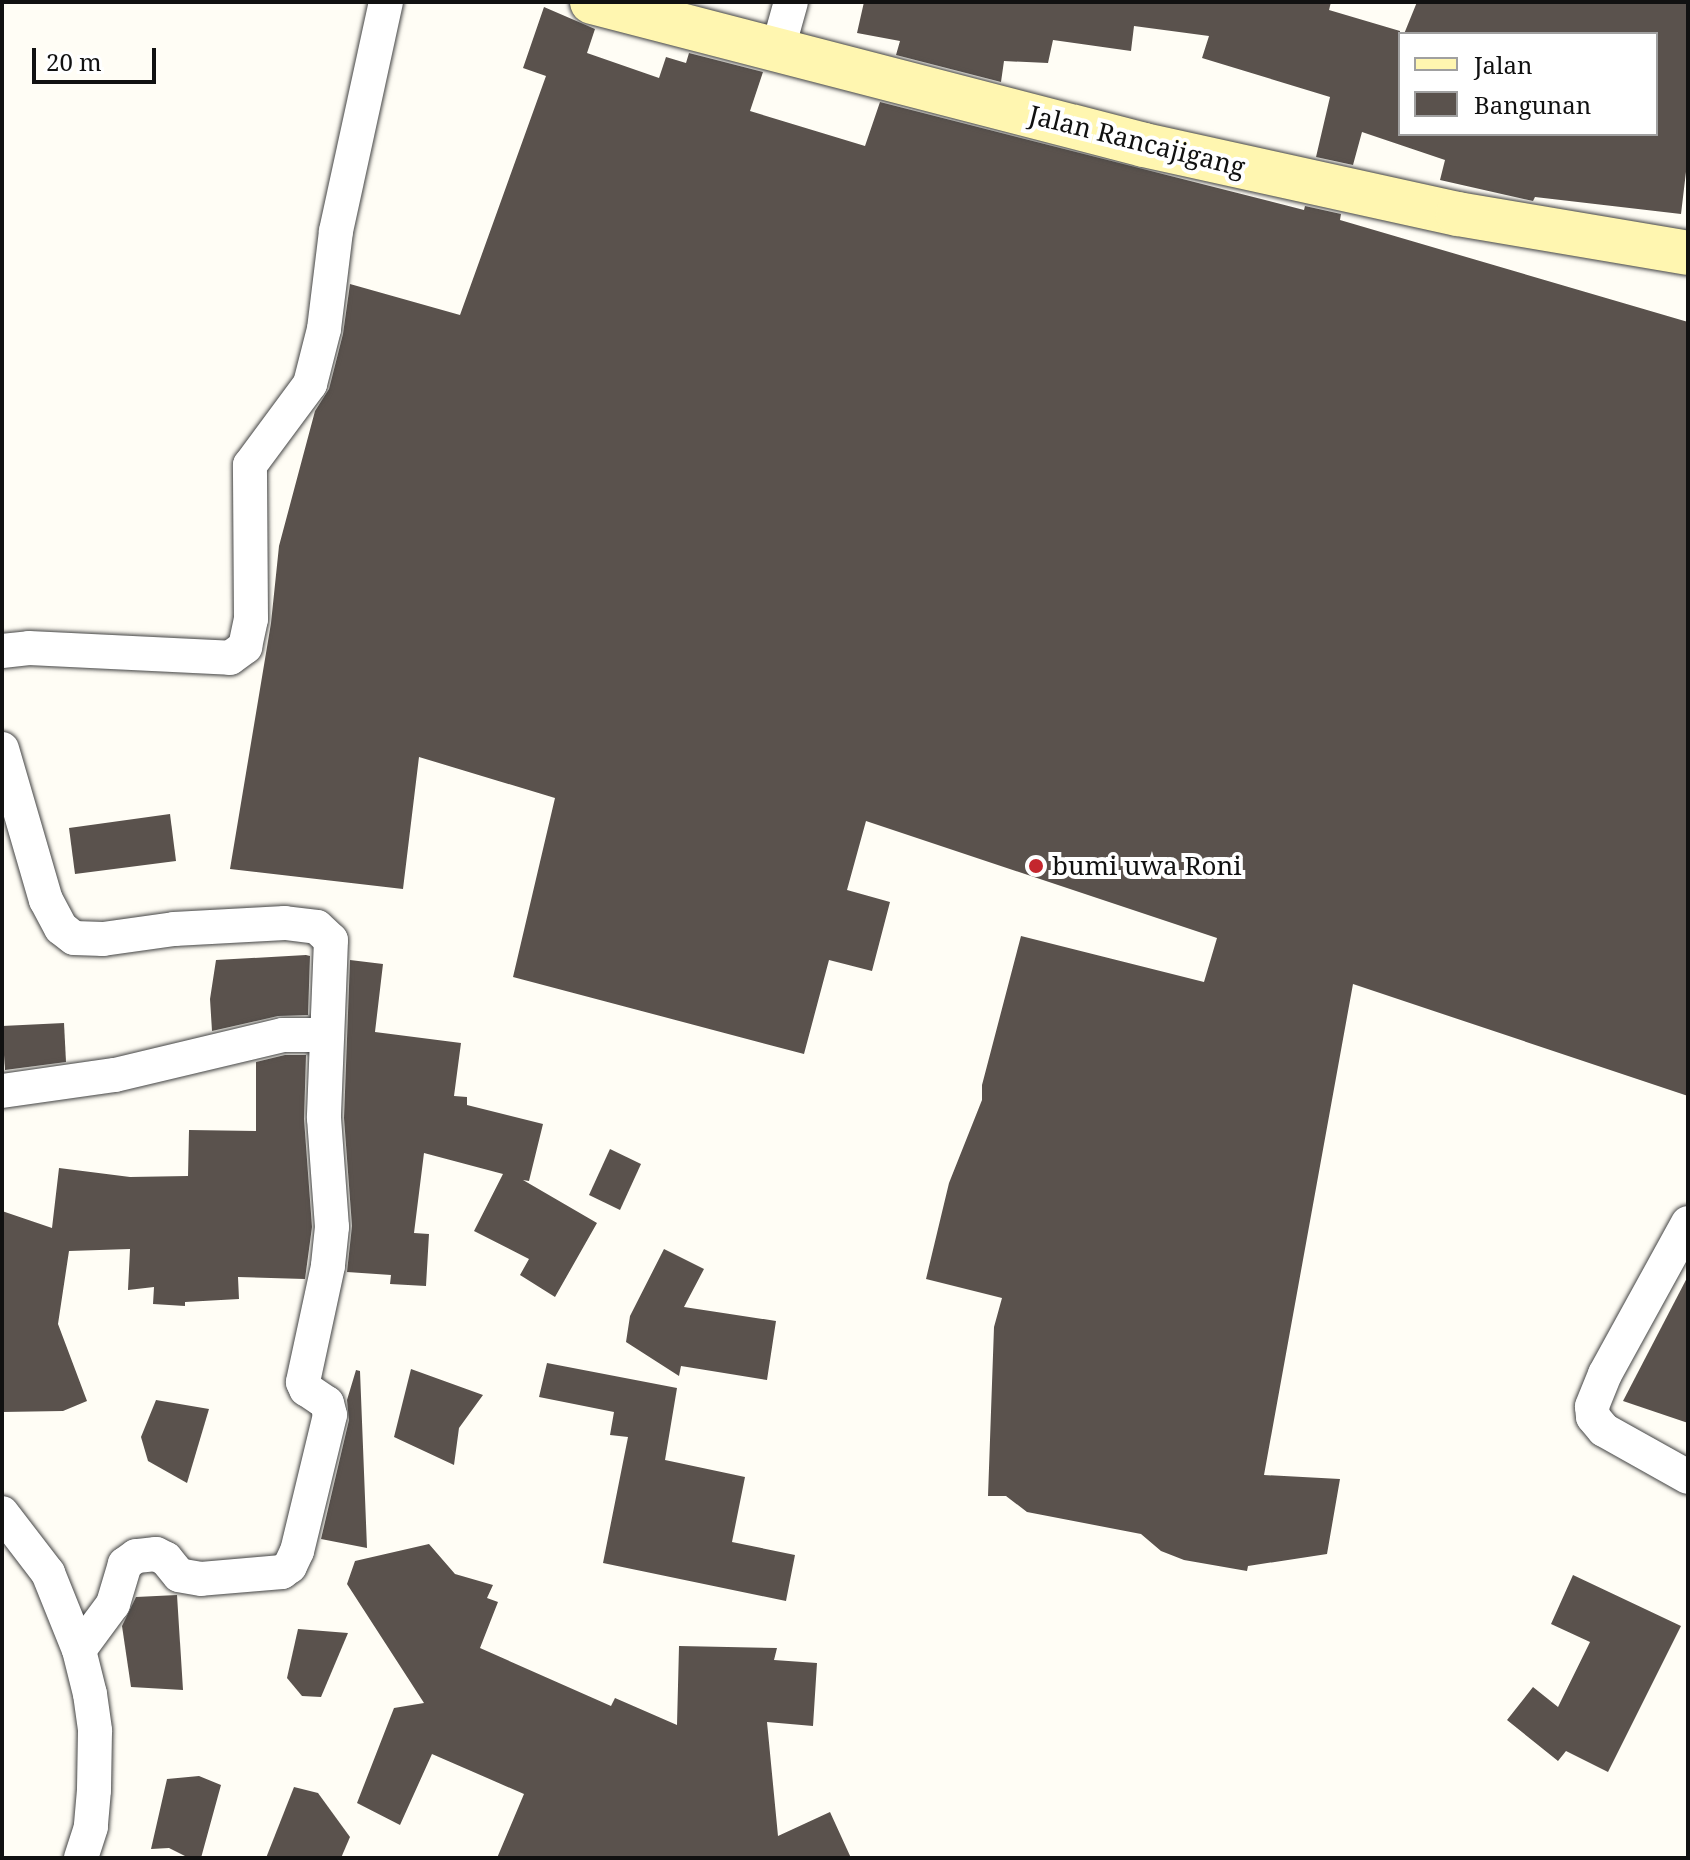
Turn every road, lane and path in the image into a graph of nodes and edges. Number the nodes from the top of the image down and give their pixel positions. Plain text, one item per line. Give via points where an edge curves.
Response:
1 (386, 2) edge
2 (592, 2) edge
3 (791, 2) edge
4 (777, 52) junction
5 (1688, 253) edge
6 (2, 651) edge
7 (2, 749) edge
8 (326, 1035) junction
9 (2, 1091) edge
10 (1688, 1223) edge
11 (1688, 1477) edge
12 (2, 1513) edge
13 (79, 1650) junction
14 (81, 1858) edge

1 - 6 street via 339,217 324,329 310,384 250,465 251,619 242,653 230,658
2 - 4 main road, Jalan Rancajigang
3 - 4 street
4 - 5 main road, Jalan Rancajigang via 1264,172 1458,214
7 - 8 street via 46,900 61,928 74,938 103,939 174,929 285,923 317,927 331,940
8 - 9 street via 283,1035 115,1075
8 - 13 street via 324,1118 332,1227 303,1382 327,1403 330,1415 297,1551 282,1572 201,1579 185,1578 156,1554 136,1556 125,1564 113,1604
10 - 11 street via 1592,1407 1604,1430
12 - 13 street via 48,1573
13 - 14 street via 95,1731 93,1810

